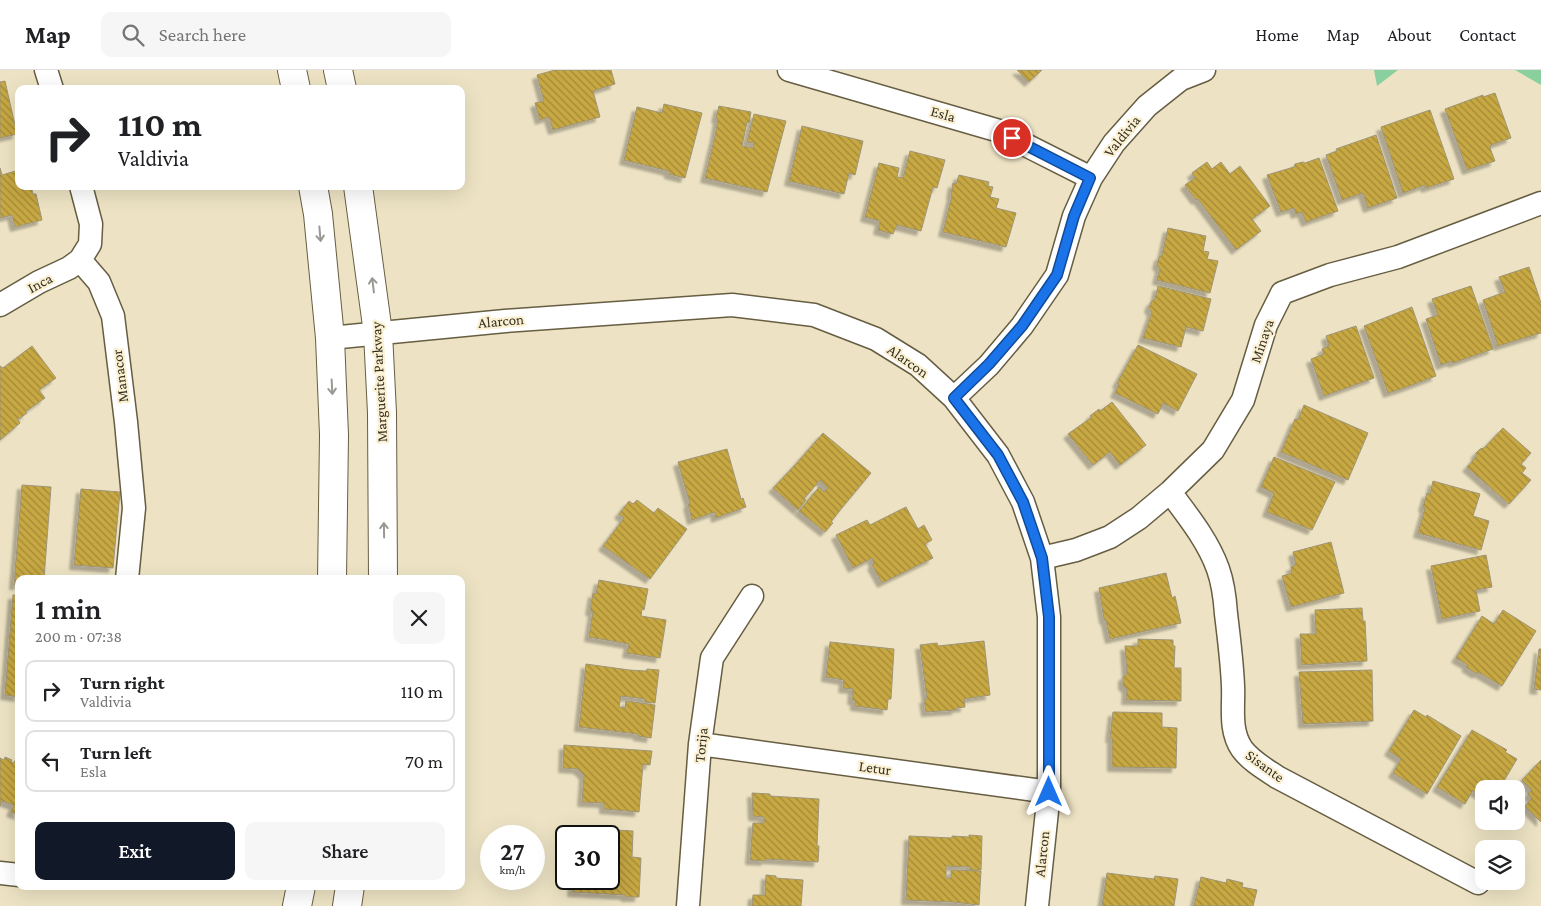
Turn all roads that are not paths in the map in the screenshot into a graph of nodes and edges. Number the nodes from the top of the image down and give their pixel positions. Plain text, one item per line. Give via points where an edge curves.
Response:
1 (46, 70) edge
2 (292, 70) edge
3 (338, 70) edge
4 (788, 70) edge
5 (1204, 70) edge
6 (51, 85) edge
7 (295, 85) edge
8 (341, 85) edge
9 (1090, 178) junction
10 (82, 190) edge
11 (314, 190) edge
12 (359, 190) edge
13 (1541, 203) edge
14 (80, 260) junction
15 (0, 306) edge
16 (378, 333) junction
17 (330, 338) junction
18 (954, 398) junction
19 (1170, 492) junction
20 (1042, 558) junction
21 (127, 575) edge
22 (332, 575) edge
23 (383, 575) edge
24 (752, 596) dead end
25 (700, 744) junction
26 (1049, 792) junction
27 (0, 873) edge
28 (15, 875) edge
29 (1475, 881) edge
30 (300, 890) edge
31 (349, 890) edge
32 (297, 906) edge
33 (347, 906) edge
34 (688, 906) edge
35 (1036, 906) edge

1 - 6 street
2 - 7 main road
3 - 8 main road
4 - 9 street, Esla via 996,130
5 - 9 street, Valdivia via 1181,79 1147,106 1114,143
9 - 18 street, Valdivia via 1074,216 1057,275 1022,326
10 - 14 street via 91,237
11 -> 17 main road
16 -> 12 main road, Marguerite Parkway
13 - 19 street, Minaya via 1398,257 1330,275 1282,293 1266,325 1243,400 1214,450
14 - 15 street, Inca
14 - 21 street, Manacor via 99,282 113,316 134,508
16 - 17 street, Alarcon
16 - 18 street, Alarcon via 515,320 741,306 814,315 876,339 918,365
23 -> 16 main road, Marguerite Parkway
17 -> 22 main road via 334,435
18 - 20 street, Alarcon via 998,455 1023,502
19 - 20 street, Minaya via 1110,537
19 - 29 street, Sisante via 1218,570 1230,642 1232,719 1242,749 1278,777
20 - 26 street, Alarcon via 1049,617
24 - 25 street, Torija via 712,658
25 - 26 street, Letur
25 - 34 street, Torija
26 - 35 street, Alarcon
27 - 28 street
30 - 32 main road
31 - 33 main road

